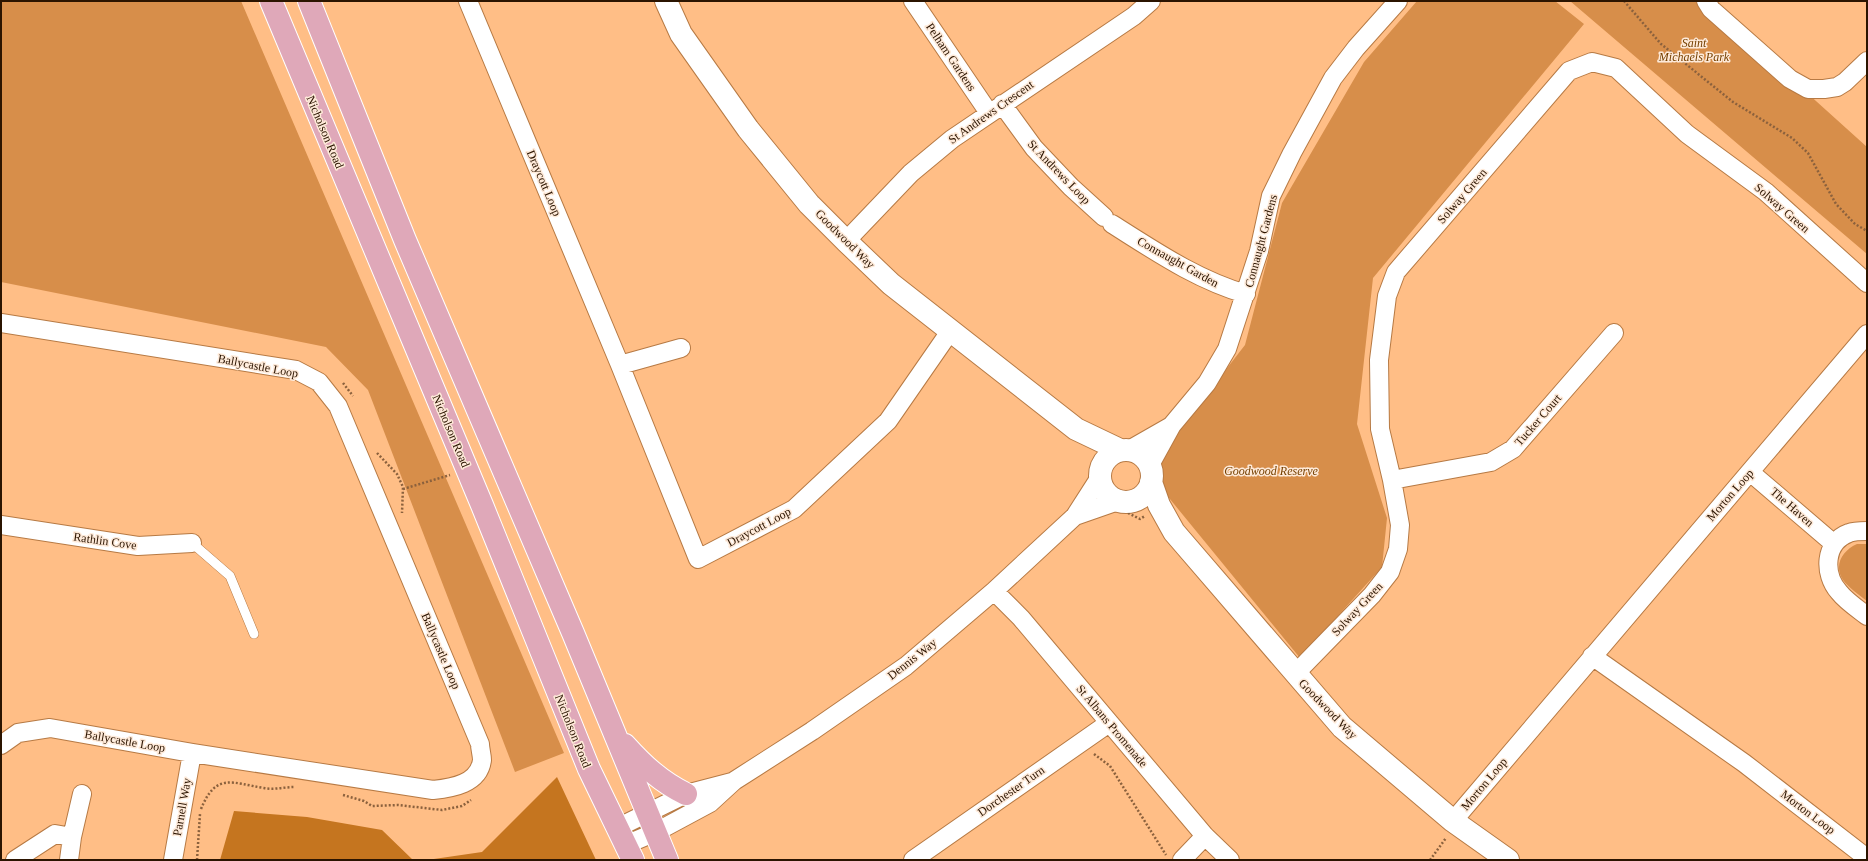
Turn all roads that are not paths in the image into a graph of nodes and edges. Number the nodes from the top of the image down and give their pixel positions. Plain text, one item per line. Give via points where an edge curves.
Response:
1 (271, 1) edge
2 (309, 1) edge
3 (468, 1) edge
4 (666, 1) edge
5 (913, 1) edge
6 (1151, 1) edge
7 (1398, 1) edge
8 (1706, 1) edge
9 (1867, 61) edge
10 (995, 109) junction
11 (1108, 221) joint
12 (846, 241) junction
13 (1867, 283) edge
14 (1246, 294) junction
15 (1, 323) edge
16 (951, 330) junction
17 (1614, 332) dead end
18 (1867, 334) edge
19 (681, 348) dead end
20 (620, 365) junction
21 (1172, 425) junction
22 (1076, 429) junction
23 (1125, 450) junction
24 (1100, 472) junction
25 (1750, 472) junction
26 (1150, 473) junction
27 (1392, 480) junction
28 (1123, 505) junction
29 (1075, 516) junction
30 (1, 525) edge
31 (1867, 531) edge
32 (1174, 532) junction
33 (192, 543) joint
34 (1833, 543) junction
35 (994, 592) junction
36 (1867, 616) edge
37 (254, 634) dead end
38 (1592, 656) junction
39 (1295, 674) junction
40 (1109, 723) junction
41 (616, 735) junction
42 (1, 745) edge
43 (192, 753) junction
44 (734, 781) junction
45 (82, 794) dead end
46 (686, 794) junction
47 (652, 822) junction
48 (1456, 822) junction
49 (1205, 836) junction
50 (72, 837) junction
51 (625, 844) edge
52 (1867, 858) edge
53 (15, 860) edge
54 (69, 860) edge
55 (173, 860) edge
56 (667, 860) edge
57 (913, 860) edge
58 (1182, 860) edge
59 (1230, 860) edge
60 (1508, 860) edge

1 - 51 main road, Nicholson Road via 482,505 589,769
2 - 41 main road via 405,240
3 - 20 street, Draycott Loop
4 - 12 street, Goodwood Way via 681,34 748,129 809,204
5 - 10 street, Pelham Gardens
6 - 10 street, St Andrews Crescent via 1134,16
7 - 14 street, Connaught Gardens via 1333,78 1292,153 1271,196
8 - 9 street via 1710,9 1790,79 1808,89 1837,87
10 - 11 street, St Andrews Loop
10 - 12 street, St Andrews Crescent via 952,139 911,173
11 - 14 street, Connaught Garden via 1196,274 1225,288
12 - 16 street, Goodwood Way via 891,284
13 - 27 street, Solway Green via 1766,192 1687,134 1616,68 1592,62 1569,71 1396,272 1387,296 1379,360 1380,428
14 - 21 street, Connaught Gardens via 1227,348 1207,383
15 - 43 street, Ballycastle Loop via 296,370 319,382 338,406 480,744 482,760 478,772 467,783 433,790
16 - 20 street, Draycott Loop via 888,422 794,509 698,559
16 - 22 street, Goodwood Way
17 - 27 street, Tucker Court via 1513,449 1491,462
18 - 25 street, Morton Loop
19 - 20 street
21 - 23 street, Connaught Gardens
21 - 26 street, Connaught Gardens
22 - 23 street, Goodwood Way
22 - 24 street, Goodwood Way
23 - 24 street via 1108,456
23 - 26 street, Goodwood Way via 1138,452 1145,457
24 - 28 street, Goodwood Way via 1102,487 1106,493
24 - 29 street, Dennis Way
25 - 34 street, The Haven
25 - 38 street, Morton Loop
26 - 28 street via 1146,492
26 - 32 street, Goodwood Way via 1159,504
27 - 39 street, Solway Green via 1400,525 1398,549 1390,572 1372,595
28 - 29 street, Dennis Way
28 - 32 street, Goodwood Way via 1147,514
29 - 35 street, Dennis Way
30 - 33 street, Rathlin Cove via 138,546
31 - 34 street via 1849,532
32 - 39 street, Goodwood Way
33 - 37 lane, Rathlin Cove via 230,576
34 - 36 street via 1828,560 1829,578 1839,593
35 - 40 street, St Albans Promenade via 1020,618
35 - 44 street, Dennis Way via 906,666
38 - 48 street, Morton Loop
38 - 52 street, Morton Loop via 1744,764
39 - 48 street, Goodwood Way via 1342,727
40 - 49 street, St Albans Promenade
40 - 57 street, Dorchester Turn
41 - 46 main road via 644,766
41 - 47 main road
42 - 43 street, Ballycastle Loop via 18,733 50,728
43 - 55 street, Parnell Way
44 - 46 street, Dennis Way
44 - 47 street, Dennis Way via 710,803
45 - 50 street
46 - 47 street, Dennis Way
47 - 51 street, Dennis Way
47 - 56 main road
48 - 60 street, Goodwood Way
49 - 58 street
49 - 59 street, St Albans Promenade
50 - 53 street via 55,834
50 - 54 street

